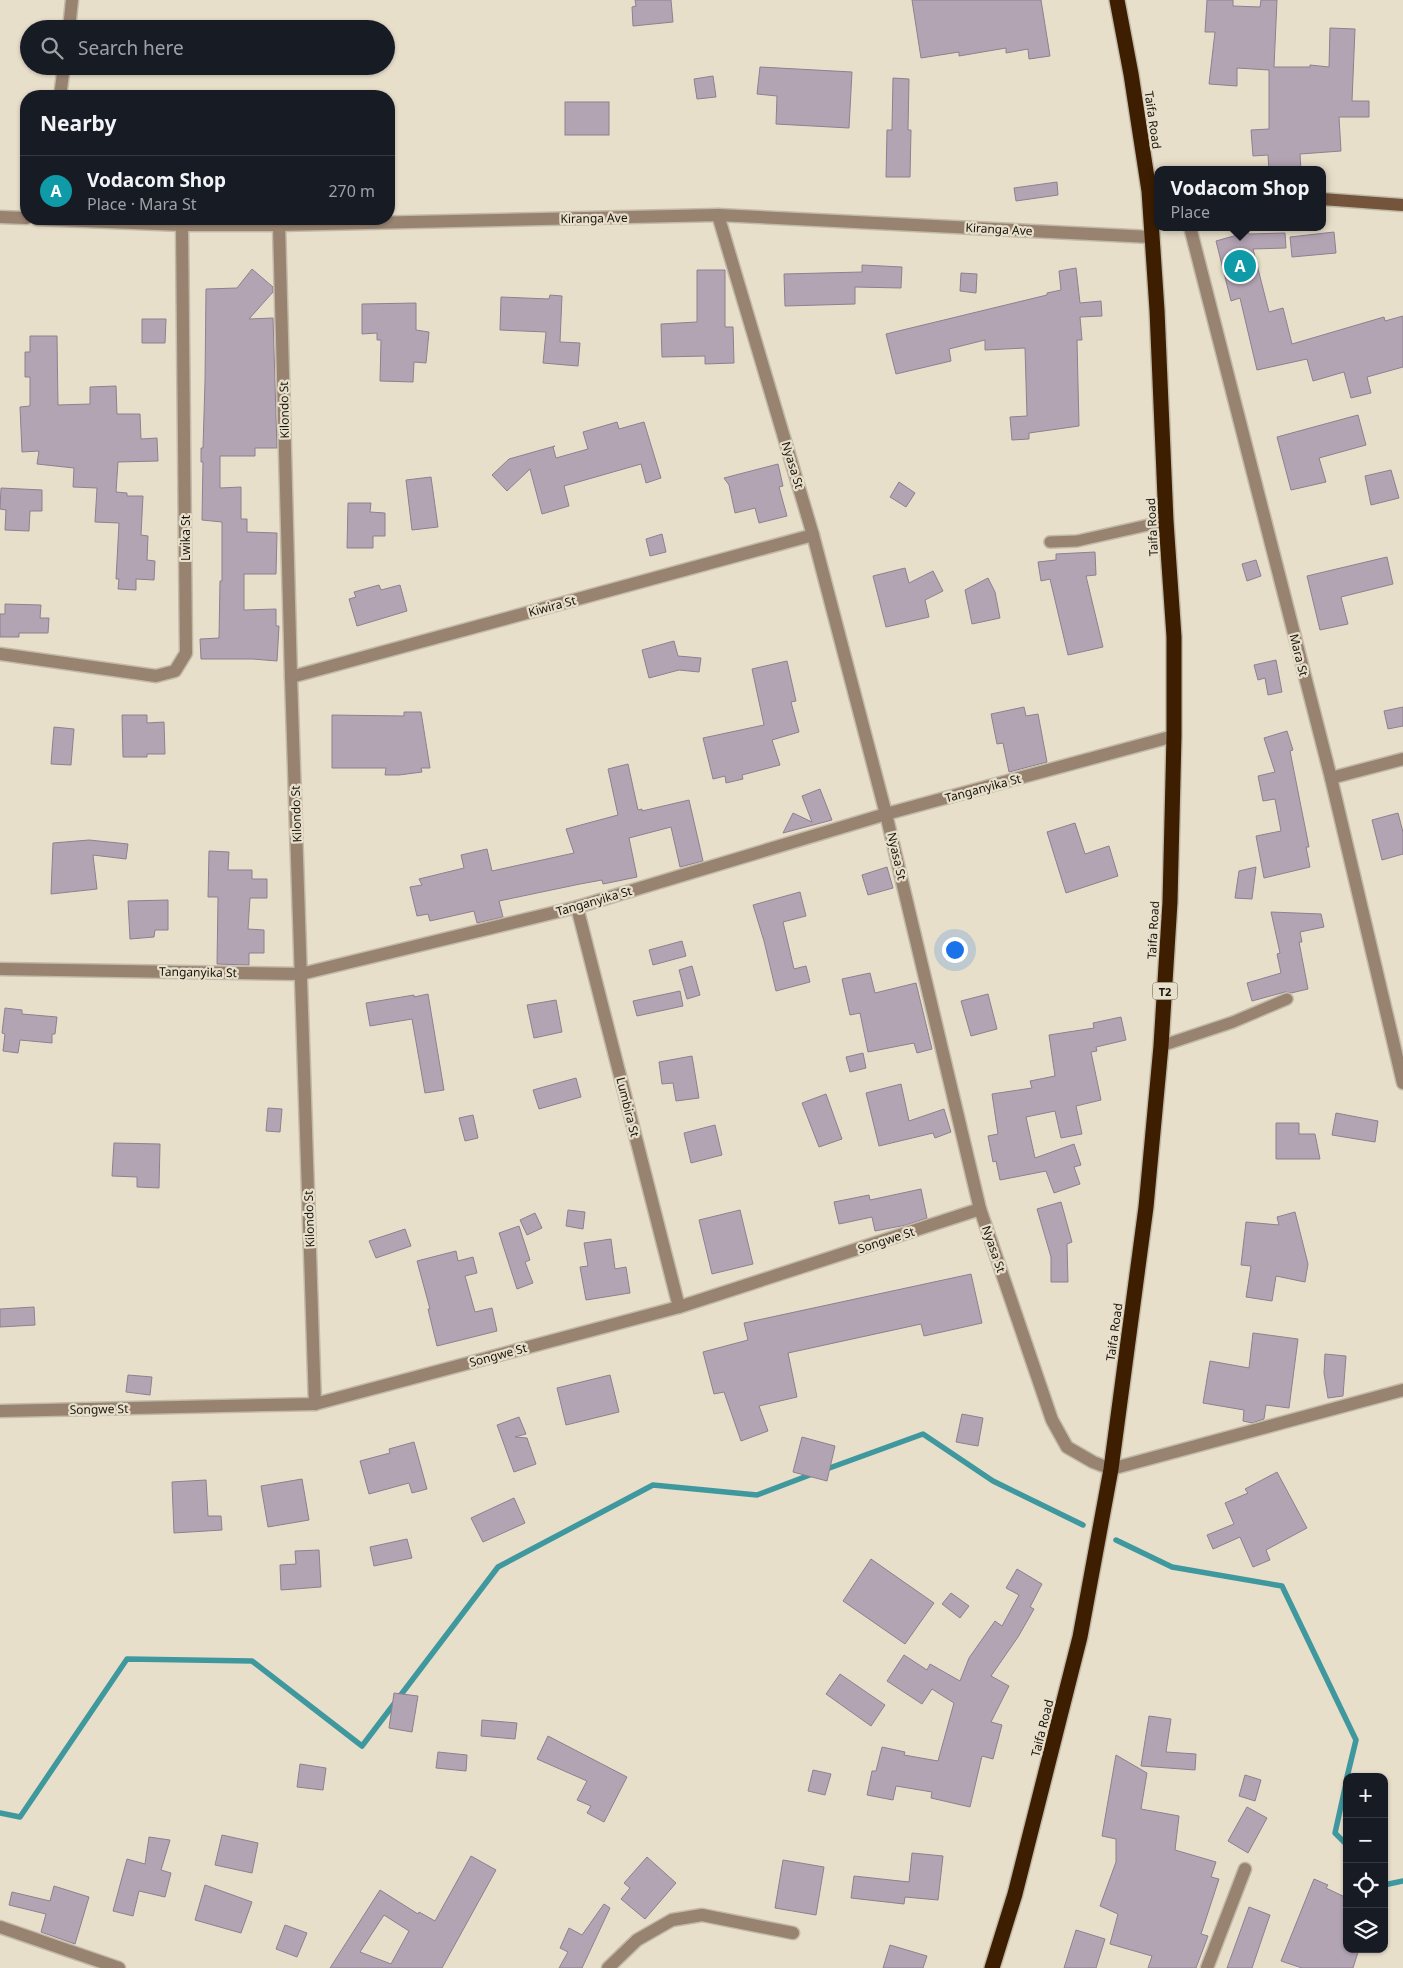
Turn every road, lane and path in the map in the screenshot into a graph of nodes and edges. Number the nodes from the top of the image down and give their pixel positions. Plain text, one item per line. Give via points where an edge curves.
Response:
1 (72, 0) edge
2 (1117, 0) edge
3 (69, 20) edge
4 (63, 75) edge
5 (61, 90) edge
6 (1153, 190) edge
7 (1326, 199) edge
8 (1403, 205) edge
9 (718, 215) junction
10 (0, 216) edge
11 (20, 218) edge
12 (395, 222) edge
13 (182, 225) joint
14 (279, 225) joint
15 (1191, 231) edge
16 (1151, 237) junction
17 (1166, 521) junction
18 (813, 534) junction
19 (1050, 542) dead end
20 (0, 654) edge
21 (291, 677) junction
22 (1174, 736) junction
23 (1403, 759) edge
24 (1331, 778) junction
25 (886, 814) junction
26 (577, 907) junction
27 (0, 969) edge
28 (301, 974) junction
29 (1287, 999) dead end
30 (1161, 1046) junction
31 (1403, 1083) edge
32 (980, 1209) junction
33 (679, 1307) junction
34 (1403, 1390) edge
35 (315, 1404) junction
36 (0, 1411) edge
37 (1111, 1469) junction
38 (1245, 1869) dead end
39 (0, 1926) edge
40 (793, 1934) dead end
41 (119, 1968) edge
42 (608, 1968) edge
43 (992, 1968) edge
44 (1207, 1968) edge

1 - 3 street
2 - 6 highway, Taifa Road / T2
4 - 5 street
6 - 16 highway, Taifa Road / T2
7 - 8 street
9 - 12 street, Kiranga Ave
9 - 16 street, Kiranga Ave
9 - 18 street, Nyasa St
10 - 11 street
13 - 14 street, Kiranga Ave
13 - 20 street, Lwika St via 186,653 175,671 156,676
14 - 21 street, Kilondo St
15 - 24 street, Mara St
16 - 17 highway, Taifa Road / T2
17 - 19 lane via 1077,541
17 - 22 highway, Taifa Road / T2 via 1174,637
18 - 21 street, Kiwira St
18 - 25 street, Nyasa St
21 - 28 street, Kilondo St
22 - 25 street, Tanganyika St
22 - 30 highway, Taifa Road / T2 via 1170,902
23 - 24 street
24 - 31 street, Mara St
25 - 26 street, Tanganyika St
25 - 32 street, Nyasa St
26 - 28 street, Tanganyika St
26 - 33 street, Lumbira St
27 - 28 street, Tanganyika St
28 - 35 street, Kilondo St
29 - 30 lane via 1233,1022
30 - 37 highway, Taifa Road / T2 via 1146,1207
32 - 33 street, Songwe St
32 - 37 street, Nyasa St via 1052,1420 1067,1447
33 - 35 street, Songwe St
34 - 37 street
35 - 36 street, Songwe St
37 - 43 highway, Taifa Road / T2 via 1080,1637 1015,1894
38 - 44 street
39 - 41 street
40 - 42 street via 702,1915 672,1920 637,1940

